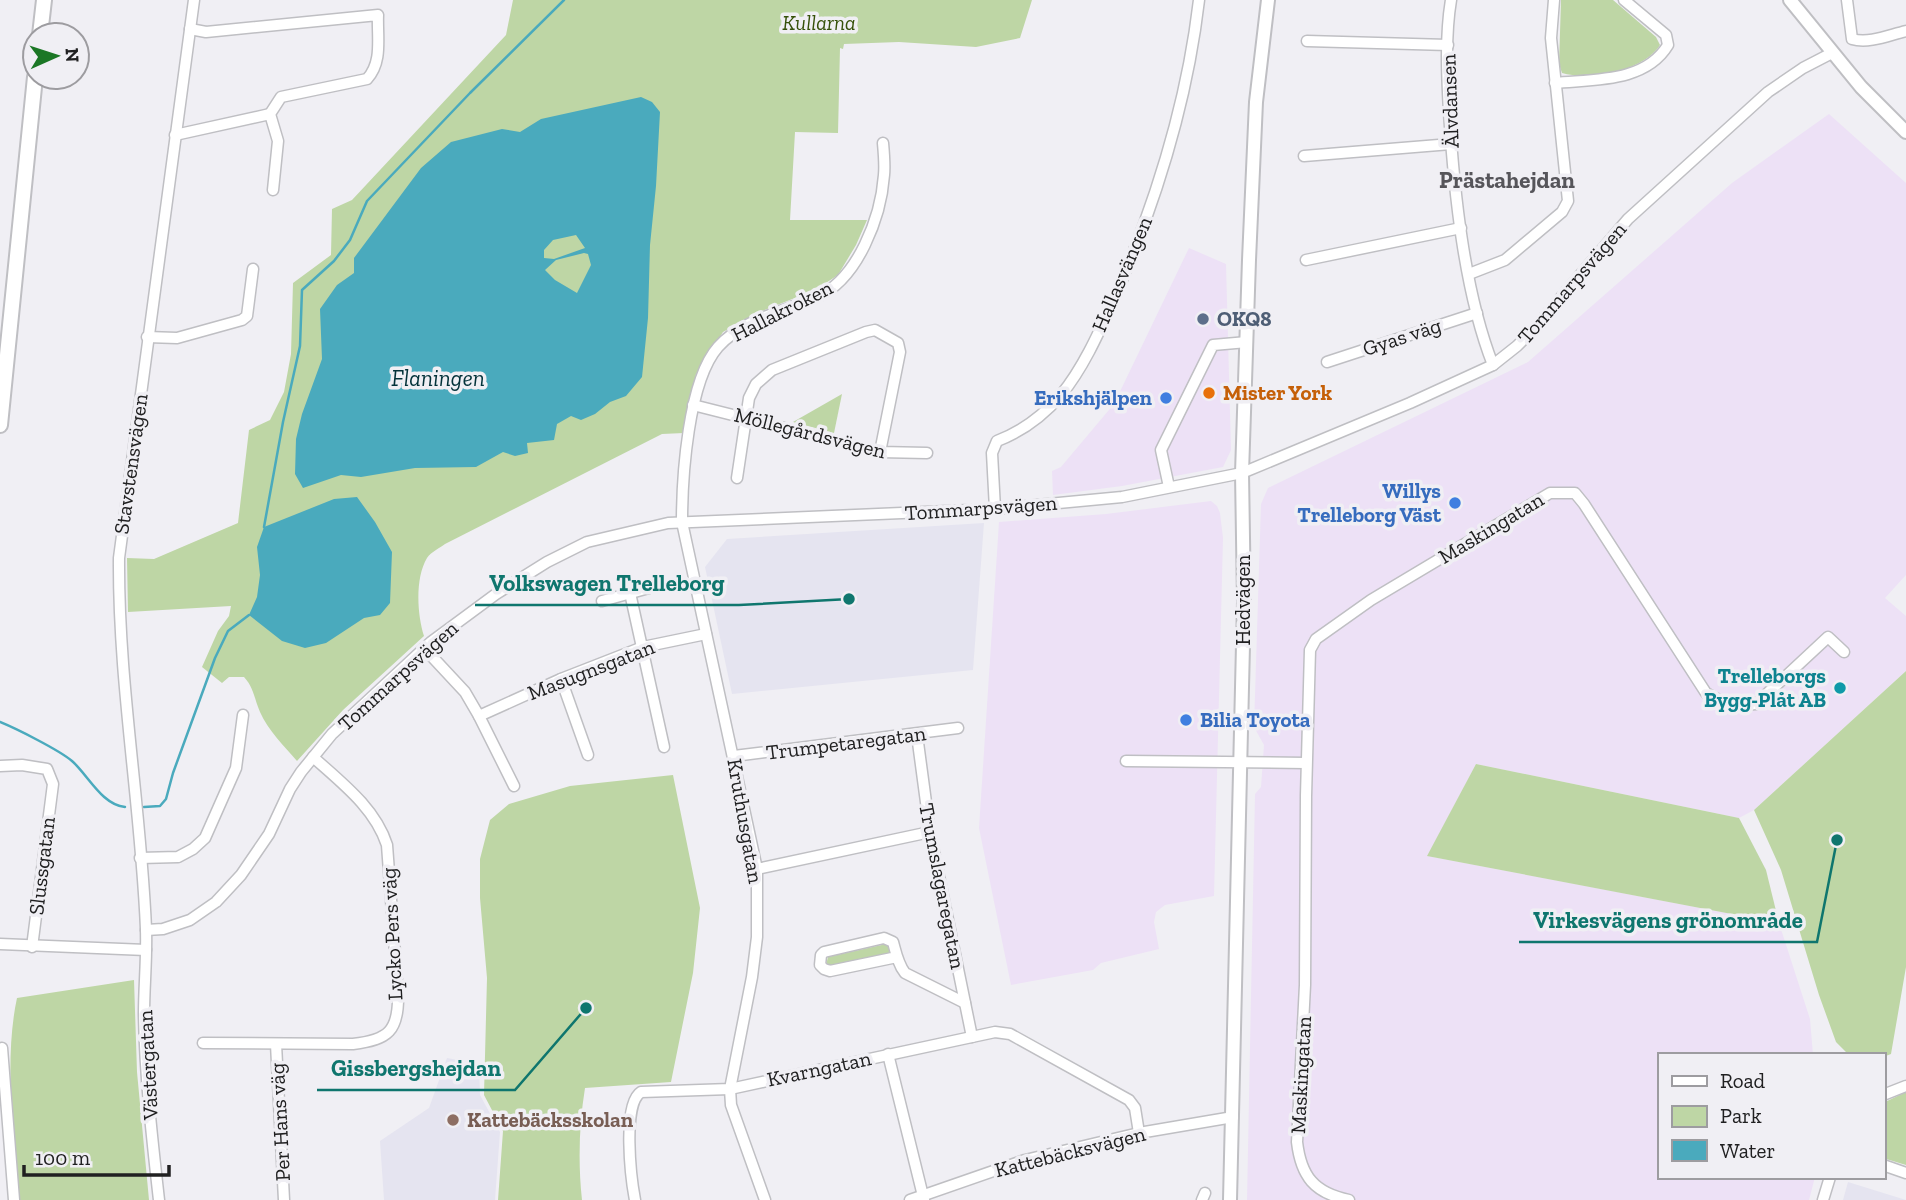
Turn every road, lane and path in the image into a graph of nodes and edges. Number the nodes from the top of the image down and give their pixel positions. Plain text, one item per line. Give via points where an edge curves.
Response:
1 (44, 0) edge
2 (194, 0) edge
3 (1199, 0) edge
4 (1268, 0) edge
5 (1451, 0) edge
6 (1554, 0) edge
7 (1624, 0) edge
8 (1790, 0) edge
9 (1847, 0) edge
10 (42, 21) edge
11 (190, 29) junction
12 (1906, 31) edge
13 (1307, 41) dead end
14 (1448, 45) junction
15 (1832, 53) junction
16 (1555, 83) junction
17 (34, 91) edge
18 (270, 114) junction
19 (1906, 132) edge
20 (175, 135) junction
21 (883, 143) dead end
22 (1451, 144) junction
23 (1304, 156) dead end
24 (273, 190) dead end
25 (1461, 228) junction
26 (1306, 260) dead end
27 (253, 269) dead end
28 (1469, 274) junction
29 (1477, 313) junction
30 (148, 337) junction
31 (1247, 342) junction
32 (1326, 362) dead end
33 (1493, 365) junction
34 (693, 405) junction
35 (746, 417) junction
36 (0, 425) edge
37 (880, 452) junction
38 (927, 453) dead end
39 (1242, 473) junction
40 (737, 478) dead end
41 (1169, 487) junction
42 (995, 509) junction
43 (682, 522) junction
44 (656, 586) dead end
45 (630, 593) junction
46 (602, 601) dead end
47 (706, 634) junction
48 (643, 647) junction
49 (424, 648) junction
50 (1844, 652) dead end
51 (561, 679) junction
52 (243, 715) dead end
53 (479, 716) junction
54 (958, 728) dead end
55 (917, 735) junction
56 (664, 747) dead end
57 (588, 755) dead end
58 (734, 756) junction
59 (313, 757) junction
60 (1126, 761) dead end
61 (1240, 763) junction
62 (1306, 763) junction
63 (0, 766) edge
64 (514, 786) dead end
65 (930, 832) junction
66 (140, 858) junction
67 (757, 869) junction
68 (146, 930) junction
69 (0, 944) edge
70 (32, 947) junction
71 (146, 950) junction
72 (897, 957) junction
73 (965, 1003) junction
74 (972, 1037) junction
75 (203, 1043) dead end
76 (276, 1044) junction
77 (2, 1048) edge
78 (888, 1054) junction
79 (1906, 1086) edge
80 (730, 1088) junction
81 (1885, 1095) edge
82 (1233, 1117) junction
83 (1139, 1133) junction
84 (1885, 1166) edge
85 (1906, 1173) edge
86 (1829, 1179) edge
87 (924, 1198) edge
88 (14, 1200) edge
89 (159, 1200) edge
90 (284, 1200) edge
91 (635, 1200) edge
92 (765, 1200) edge
93 (910, 1200) edge
94 (1230, 1200) edge
95 (1349, 1200) edge
96 (1823, 1200) edge

1 - 10 highway
2 - 11 street, Stavstensvägen
3 - 42 street, Hallasvängen via 1176,122 1130,262 1102,326 1062,394 1018,433 997,441 992,453
4 - 31 main road, Hedvägen via 1254,129
5 - 14 street, Älvdansen
6 - 16 street
7 - 16 street via 1666,36 1668,45 1663,53 1630,75
8 - 15 main road
9 - 12 street via 1852,39 1860,42
11 - 18 street via 205,32 378,15 375,70 367,79 281,97
11 - 20 street, Stavstensvägen
13 - 14 street
14 - 22 street, Älvdansen
15 - 19 main road
15 - 33 street, Tommarpsvägen via 1768,92 1628,219 1535,328
16 - 28 street via 1568,201 1562,212 1505,260
17 - 36 highway
18 - 20 street
18 - 24 street via 278,141
20 - 30 street, Stavstensvägen
21 - 34 street, Hallakroken via 884,176 874,221 854,265 820,296 737,330 709,360
22 - 23 street
22 - 25 street, Älvdansen
25 - 26 street
25 - 28 street, Älvdansen
27 - 30 street via 247,316 242,320 177,338
28 - 29 street, Älvdansen
29 - 32 street, Gyas väg
29 - 33 street, Älvdansen
30 - 66 street, Stavstensvägen via 118,558 118,609
31 - 39 main road, Hedvägen
31 - 41 street via 1213,345 1161,450
33 - 39 street, Tommarpsvägen
34 - 35 street, Möllegårdsvägen
34 - 43 street, Hallakroken
35 - 37 street, Möllegårdsvägen
35 - 37 street via 756,384 772,370 874,330 898,343 900,352
35 - 40 street
37 - 38 street, Möllegårdsvägen
39 - 41 street, Tommarpsvägen
39 - 61 main road, Hedvägen
41 - 42 street, Tommarpsvägen
42 - 43 street, Tommarpsvägen
43 - 47 street, Kruthusgatan
43 - 49 street, Tommarpsvägen via 587,542 496,594
44 - 45 street
45 - 46 street
45 - 48 street
47 - 48 street, Masugnsgatan
47 - 58 street, Kruthusgatan
48 - 51 street, Masugnsgatan
48 - 56 street
49 - 53 street via 465,692
49 - 59 street, Tommarpsvägen
50 - 62 street, Maskingatan via 1828,637 1756,704 1730,706 1706,694 1584,504 1575,493 1550,493 1371,600 1316,639 1310,650
51 - 53 street, Masugnsgatan
51 - 57 street
52 - 66 street via 236,768 205,838 178,857
53 - 64 street
54 - 55 street, Trumpetaregatan
55 - 58 street, Trumpetaregatan
55 - 65 street, Trumslagaregatan
58 - 67 street, Kruthusgatan
59 - 68 street, Tommarpsvägen via 241,875 216,902 190,920
59 - 76 street, Lycko Pers väg via 351,791 381,827 387,845 397,1019 389,1034 373,1041
60 - 61 street
61 - 62 street
61 - 82 main road, Hedvägen
62 - 95 street, Maskingatan via 1305,985 1297,1142 1306,1176 1320,1190
63 - 70 street, Slussgatan via 47,769 53,784
65 - 67 street
65 - 73 street, Trumslagaregatan
66 - 68 street, Stavstensvägen
67 - 80 street, Kruthusgatan via 757,937
68 - 71 street, Västergatan
69 - 70 street
70 - 71 street
71 - 89 street, Västergatan via 148,1103
72 - 72 street via 893,942 884,938 824,952 820,965 830,971
72 - 73 street via 905,973
73 - 74 street, Trumslagaregatan
74 - 78 street, Kvarngatan
74 - 83 street, Kvarngatan via 1002,1032 1129,1100
75 - 76 street, Lycko Pers väg
76 - 90 street, Per Hans väg
77 - 88 street
78 - 80 street, Kvarngatan
78 - 87 street
79 - 81 street
80 - 91 street, Kvarngatan via 635,1096 629,1132
80 - 92 street, Kruthusgatan
82 - 83 street, Kattebäcksvägen
82 - 94 main road, Hedvägen
83 - 87 street, Kattebäcksvägen via 1025,1160
84 - 85 street
86 - 96 street
87 - 93 street, Kattebäcksvägen

